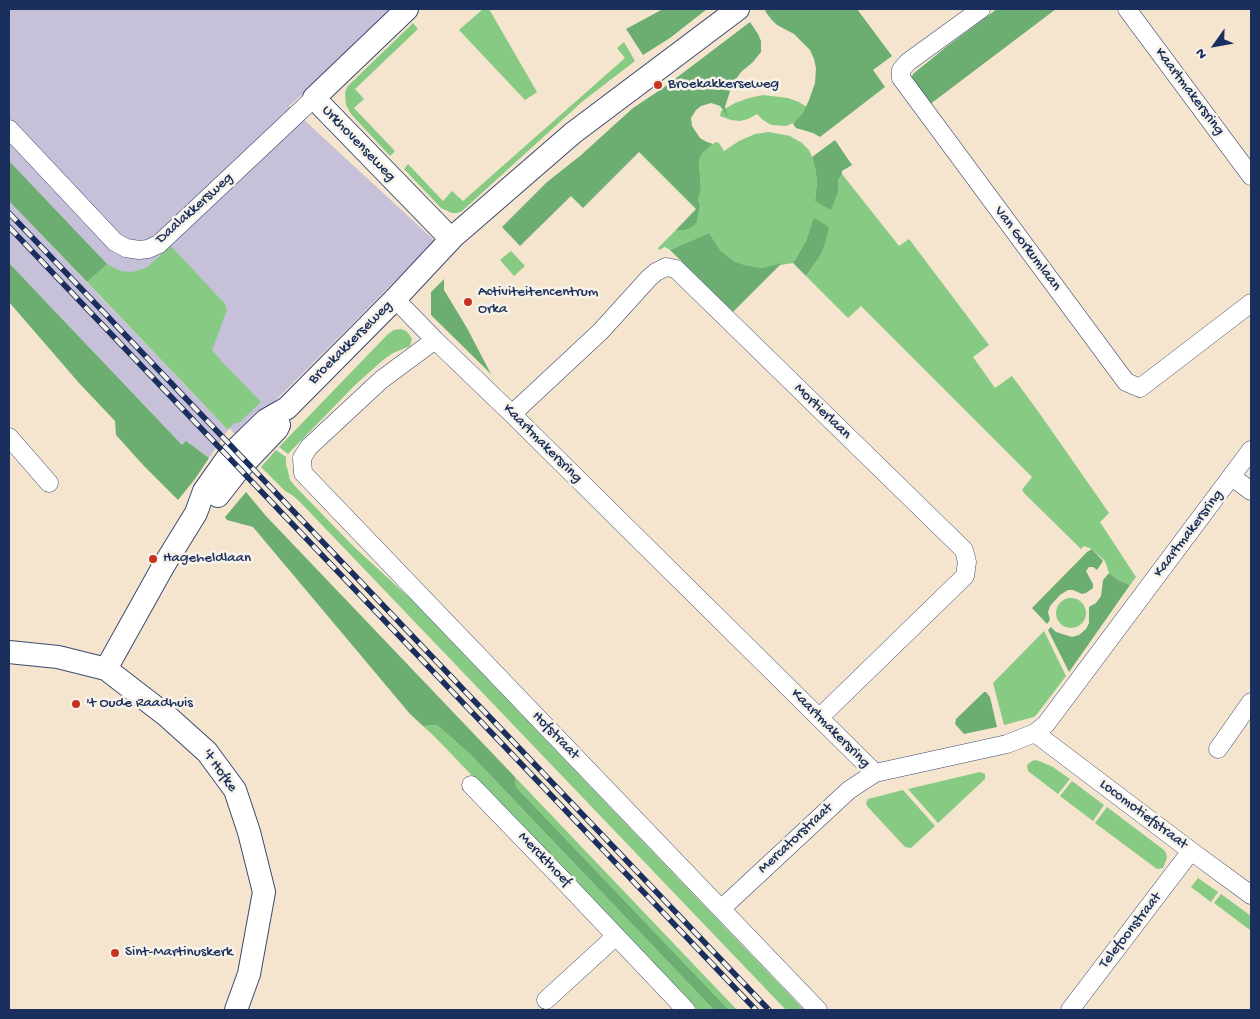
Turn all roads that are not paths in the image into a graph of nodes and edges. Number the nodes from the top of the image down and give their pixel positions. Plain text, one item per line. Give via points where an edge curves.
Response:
1 (407, 9) edge
2 (738, 9) edge
3 (981, 9) edge
4 (1127, 9) edge
5 (314, 98) junction
6 (9, 129) edge
7 (1251, 176) edge
8 (450, 239) junction
9 (395, 299) junction
10 (1251, 303) edge
11 (435, 340) junction
12 (512, 414) junction
13 (9, 437) edge
14 (1251, 450) edge
15 (1232, 477) junction
16 (49, 483) dead end
17 (1251, 491) edge
18 (9, 652) edge
19 (106, 669) junction
20 (1251, 702) edge
21 (819, 718) junction
22 (1035, 733) junction
23 (1218, 749) dead end
24 (875, 773) junction
25 (471, 786) dead end
26 (1191, 851) junction
27 (1251, 895) edge
28 (721, 909) junction
29 (616, 936) junction
30 (546, 1000) dead end
31 (236, 1010) edge
32 (686, 1010) edge
33 (818, 1010) edge
34 (1070, 1010) edge

1 - 5 street, Urkhovenseweg
2 - 8 street, Broekakkerseweg via 573,133
3 - 10 street, Van Gorkumlaan via 908,62 901,70 900,78 1126,382 1140,388
4 - 7 street, Kaartmakersring
5 - 6 street, Daalakkersweg via 159,244 139,250 115,242
5 - 8 street, Urkhovenseweg
8 - 9 street, Broekakkerseweg
9 - 11 street, Kaartmakersring
9 - 19 street, Broekakkerseweg via 287,408 277,429 237,459 217,497 196,513
11 - 12 street, Kaartmakersring
11 - 28 street, Hofstraat via 381,380 309,447 302,458 303,473
12 - 21 street, Kaartmakersring
12 - 21 street, Mortierlaan via 601,331 649,278 666,267 676,270 964,550 967,562 965,576
13 - 16 street
14 - 15 street, Kaartmakersring
15 - 17 street
15 - 22 street, Kaartmakersring via 1046,724
18 - 19 street, 't Hofke via 58,657
19 - 31 street, 't Hofke via 207,752 235,790 264,892 249,974
20 - 23 street
21 - 24 street, Kaartmakersring
22 - 24 street, Kaartmakersring via 1007,744
22 - 26 street, Locomotiefstraat
24 - 28 street, Mercatorstraat via 849,790
25 - 29 street, Merckthoef
26 - 27 street, Locomotiefstraat
26 - 34 street, Telefoonstraat
28 - 33 street, Hofstraat
29 - 30 street
29 - 32 street, Merckthoef

